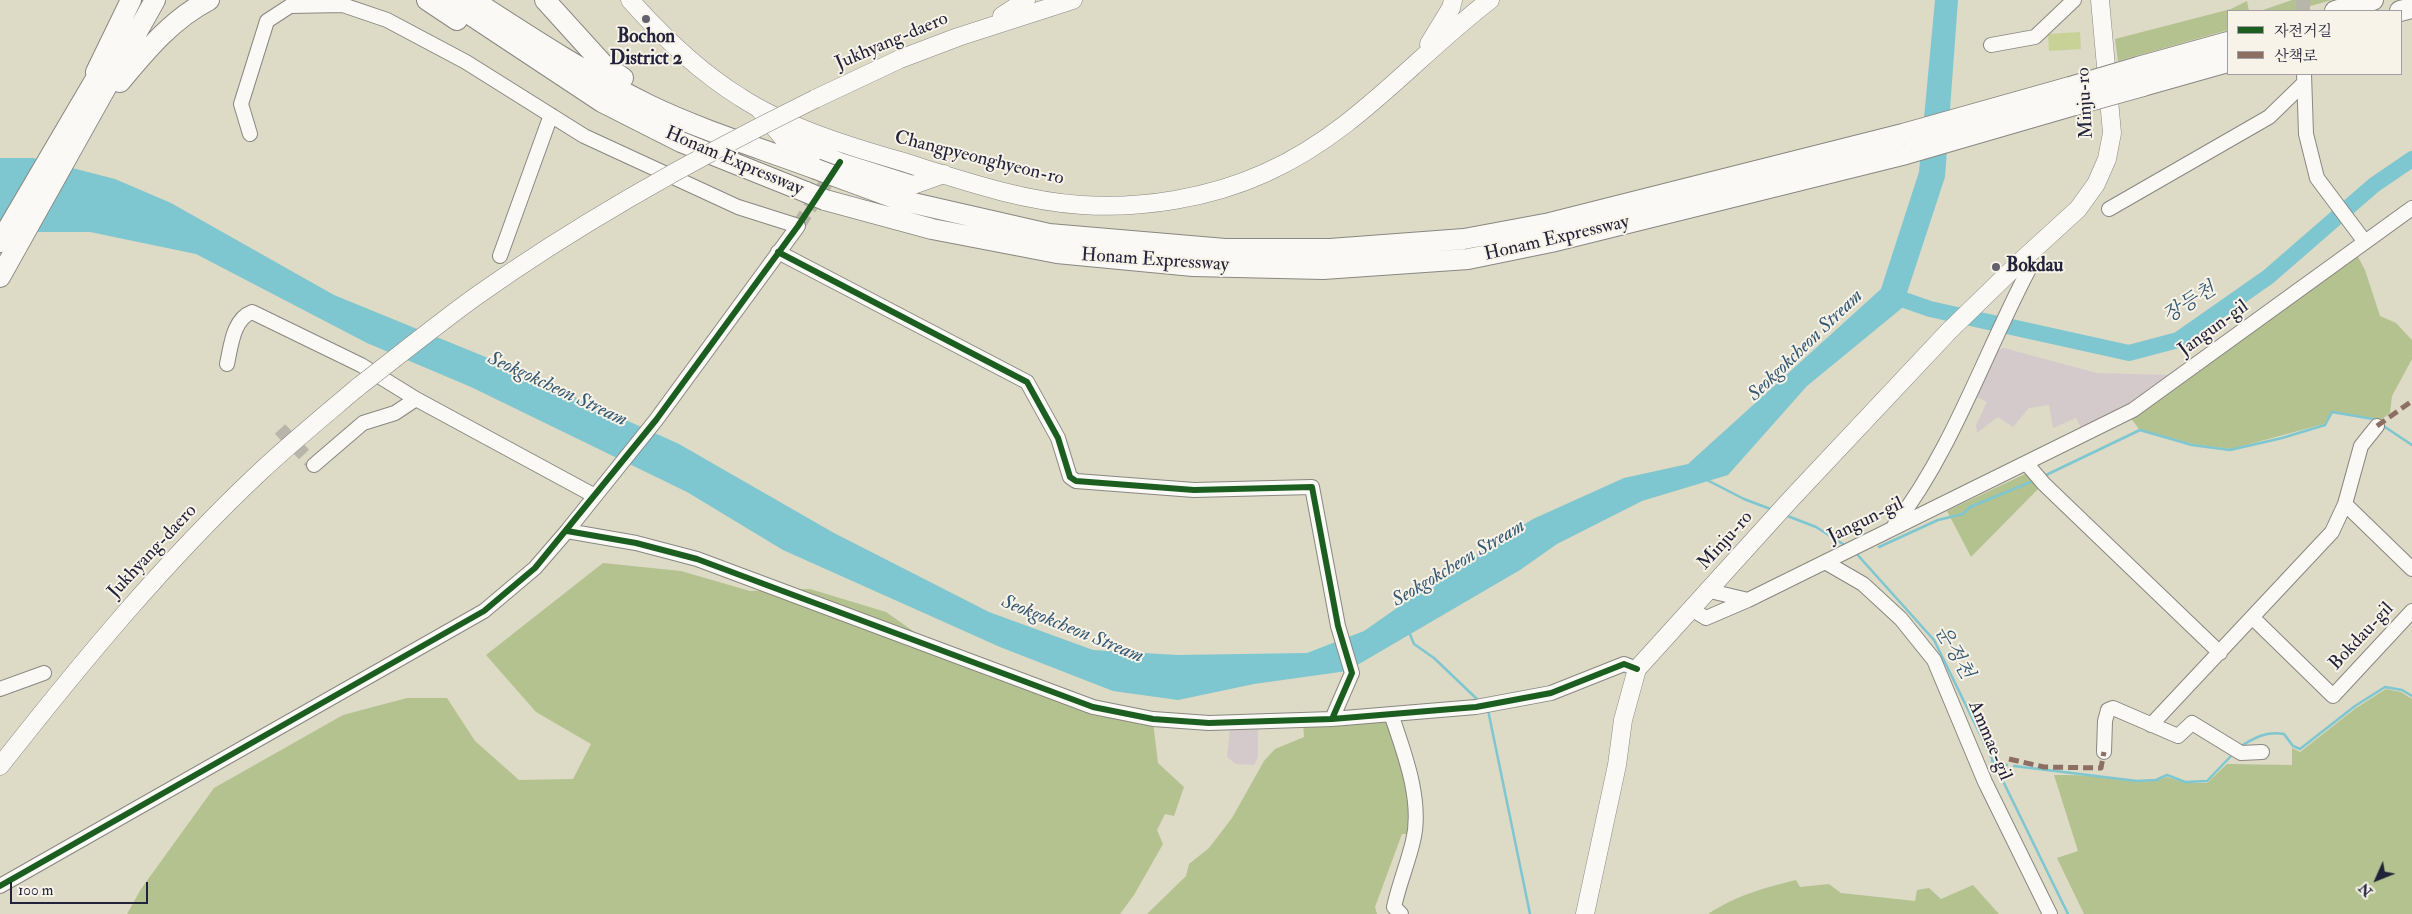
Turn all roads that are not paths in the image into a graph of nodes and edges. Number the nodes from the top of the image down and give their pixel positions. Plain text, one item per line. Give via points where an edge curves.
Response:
1 (131, 0) edge
2 (143, 0) edge
3 (155, 0) edge
4 (209, 0) edge
5 (427, 0) edge
6 (448, 0) edge
7 (473, 0) edge
8 (545, 0) edge
9 (630, 0) edge
10 (1026, 0) edge
11 (1073, 0) edge
12 (1453, 0) edge
13 (1490, 0) edge
14 (2074, 0) edge
15 (2100, 0) edge
16 (2373, 0) edge
17 (2338, 10) edge
18 (958, 37) junction
19 (2227, 42) edge
20 (1990, 44) dead end
21 (530, 57) junction
22 (2227, 62) edge
23 (1417, 64) junction
24 (2141, 76) junction
25 (2303, 79) edge
26 (550, 115) junction
27 (82, 116) junction
28 (1994, 119) junction
29 (250, 134) dead end
30 (748, 144) junction
31 (2109, 209) dead end
32 (2412, 209) edge
33 (0, 242) edge
34 (2365, 242) junction
35 (778, 252) junction
36 (500, 256) dead end
37 (2021, 260) junction
38 (2, 273) edge
39 (227, 364) dead end
40 (416, 399) junction
41 (2378, 426) dead end
42 (2026, 462) junction
43 (314, 465) dead end
44 (595, 496) junction
45 (2345, 504) junction
46 (1891, 530) junction
47 (567, 531) junction
48 (1830, 560) junction
49 (2412, 569) edge
50 (1710, 591) junction
51 (1748, 600) junction
52 (1691, 609) junction
53 (2412, 611) edge
54 (2253, 618) junction
55 (2220, 654) junction
56 (1638, 669) junction
57 (44, 673) dead end
58 (0, 689) edge
59 (1391, 714) junction
60 (1332, 719) junction
61 (2151, 725) junction
62 (2104, 752) dead end
63 (2262, 752) dead end
64 (0, 766) edge
65 (0, 886) edge
66 (1395, 912) edge
67 (1584, 914) edge
68 (2050, 914) edge

1 - 27 highway
2 - 27 highway
3 - 27 highway
4 - 27 highway via 195,7 161,35
5 - 21 highway via 479,35
6 - 21 highway, Honam Expressway
7 - 30 highway, Honam Expressway via 531,38 648,105
8 - 30 highway via 603,64 647,94
9 - 23 main road, Changpyeonghyeon-ro via 656,30 704,73 756,106 811,132 944,174 1048,201 1082,205 1166,201 1212,191 1263,174 1310,150 1343,128
10 - 18 main road via 1011,12
11 - 18 main road, Jukhyang-daero
12 - 23 main road
13 - 23 main road, Changpyeonghyeon-ro
14 - 20 street via 2035,37
15 - 37 main road, Minju-ro via 2112,133 2107,159 2096,184 2078,208
16 - 17 highway
18 - 64 main road, Jukhyang-daero, bridge via 900,59 815,99 682,168 569,234 475,297 358,387 260,472 207,524 67,680
19 - 24 highway
21 - 28 highway, Honam Expressway, bridge via 602,102 681,142 825,200 932,228 1057,253 1193,266 1323,269 1468,258 1551,242 1906,154
22 - 24 highway
24 - 28 highway, bridge
25 - 31 street via 2269,117
25 - 34 street via 2306,134 2316,178
26 - 29 street via 466,62 388,20 343,5 290,6 267,21 253,65 241,104
26 - 35 street via 584,136 738,207 798,226
26 - 36 street
27 - 33 highway
27 - 38 highway
28 - 30 highway, Honam Expressway via 1903,134 1550,223 1464,239 1330,250 1225,249 1049,234 900,200
32 - 34 street, Jangun-gil
34 - 42 street, Jangun-gil via 2133,410
35 - 44 street via 656,420
35 - 60 street via 1027,382 1058,438 1070,477 1076,481 1194,490 1312,487 1340,634 1352,674
37 - 46 street via 2028,271 1929,477
37 - 50 main road, Minju-ro via 1949,331 1791,499
39 - 40 street via 234,332 246,314 252,312 362,365
40 - 43 street via 396,413 364,423
40 - 44 street
41 - 45 street via 2361,446
42 - 46 street, Jangun-gil
42 - 55 street via 2044,484
44 - 47 street
45 - 49 street
45 - 54 street via 2332,532
46 - 48 street, Jangun-gil
47 - 60 street via 636,543 697,559 1093,707 1153,719 1209,723
47 - 65 street via 535,568 484,611
48 - 51 street, Jangun-gil
48 - 68 street, Ammae-gil via 1901,619 1934,660 1985,782
50 - 51 street
50 - 52 main road, Minju-ro
51 - 52 street, Jangun-gil via 1706,618
52 - 56 main road, Minju-ro
53 - 54 street, Bokdau-gil via 2333,696
54 - 55 street
55 - 61 street
56 - 59 street via 1624,664 1551,693 1491,705
56 - 67 main road, Minju-ro via 1624,720
57 - 58 street
59 - 60 street
59 - 66 street via 1412,786 1415,824 1414,840 1398,887
61 - 62 street via 2113,708 2108,710
61 - 63 street via 2178,736 2192,724 2241,753

